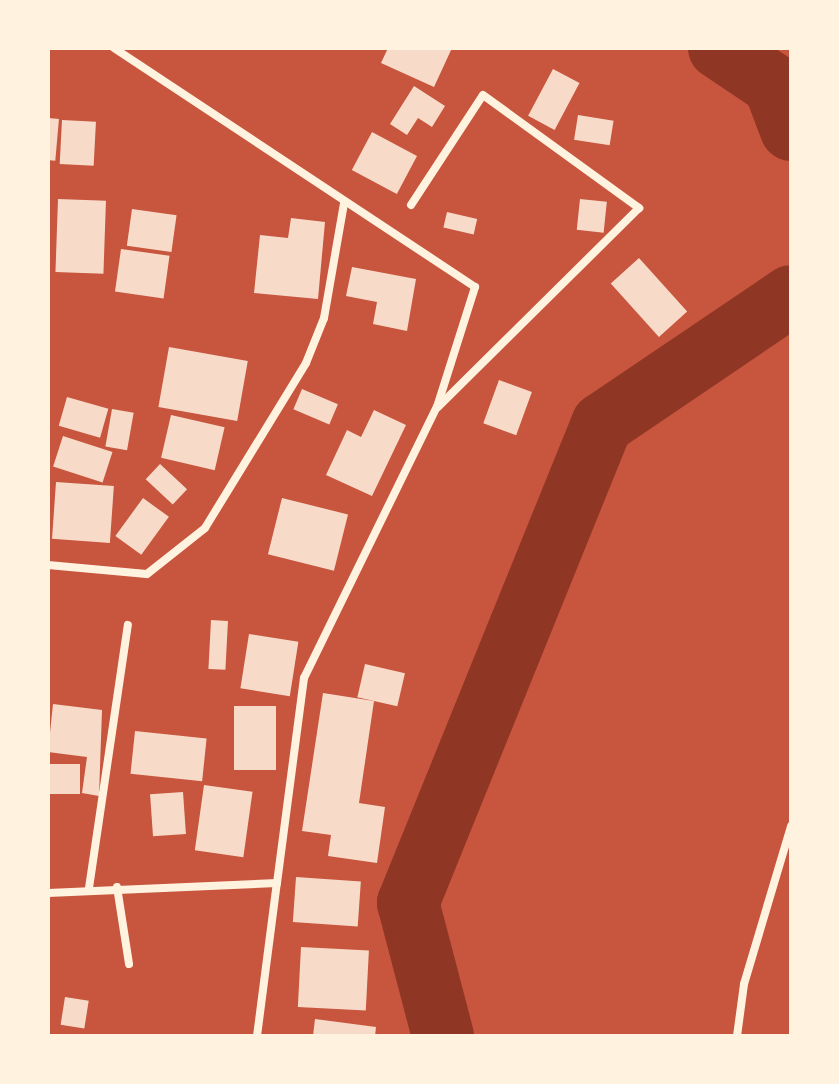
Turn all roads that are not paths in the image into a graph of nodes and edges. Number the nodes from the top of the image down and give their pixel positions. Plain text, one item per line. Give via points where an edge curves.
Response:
1 (114, 48) edge
2 (344, 203) junction
3 (411, 205) dead end
4 (437, 407) junction
5 (48, 565) edge
6 (128, 625) dead end
7 (791, 826) edge
8 (277, 883) junction
9 (117, 887) junction
10 (89, 888) junction
11 (48, 893) edge
12 (129, 964) dead end
13 (257, 1036) edge
14 (737, 1036) edge

1 - 2 street
2 - 4 street via 475,287
2 - 5 street via 324,318 306,363 205,528 147,574
3 - 4 street via 483,95 639,208
4 - 8 street via 304,678
6 - 10 street
7 - 14 street via 744,984
8 - 9 street
8 - 13 street
9 - 10 street
9 - 12 street
10 - 11 street

